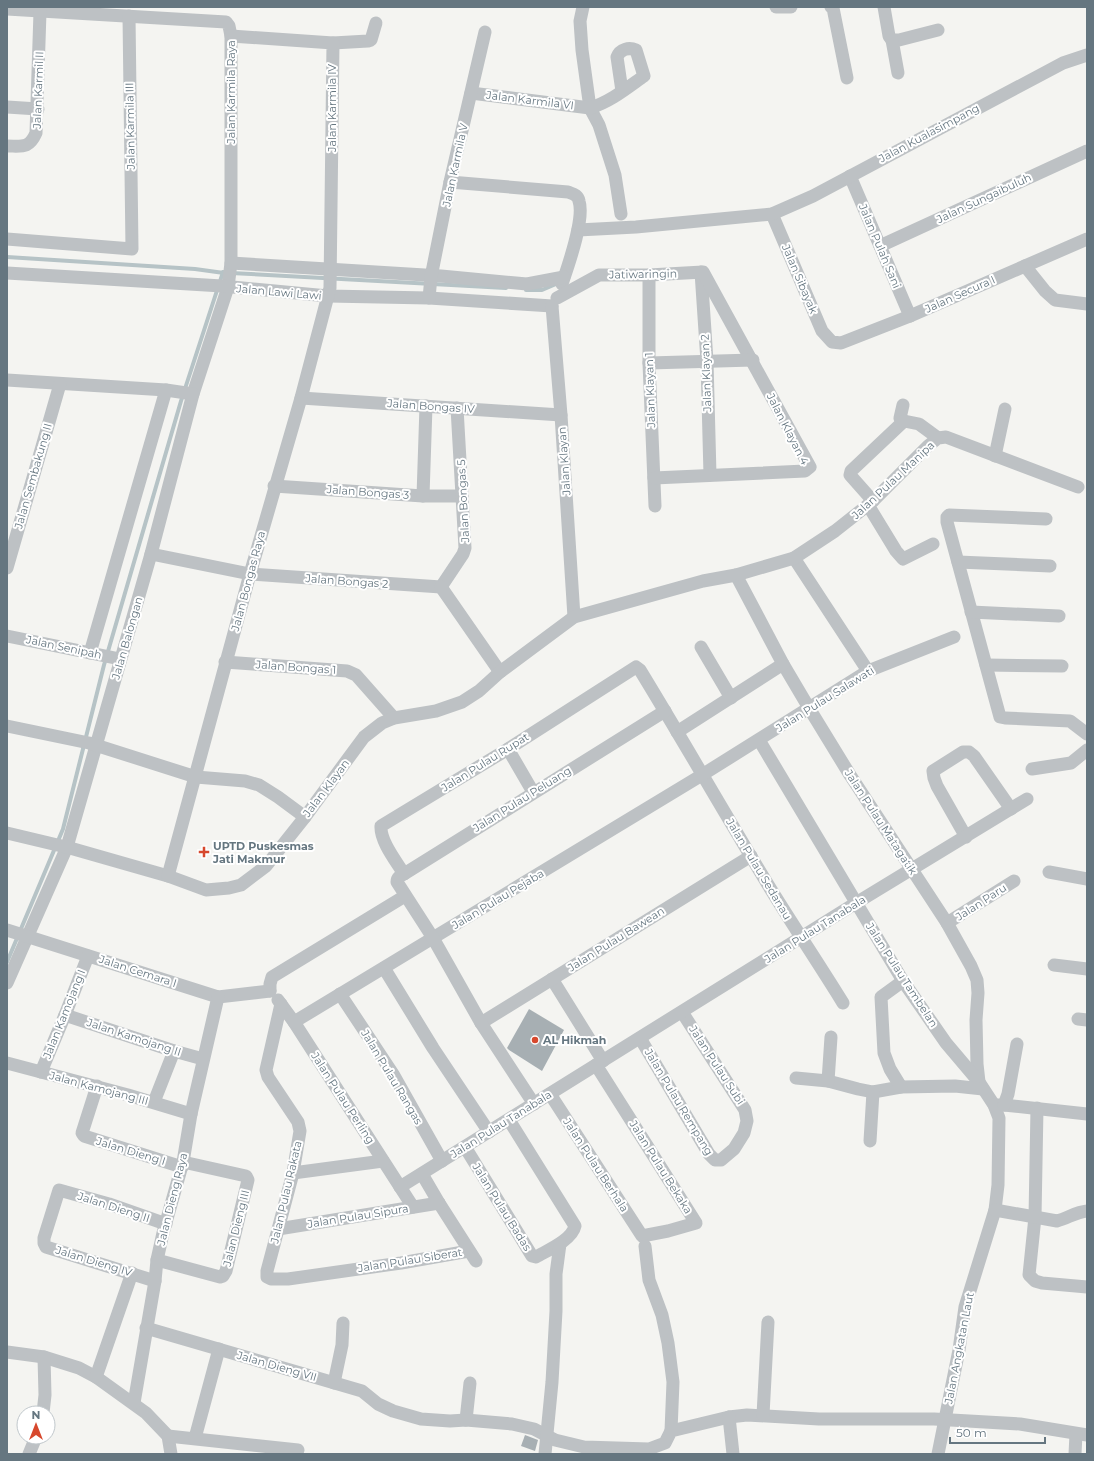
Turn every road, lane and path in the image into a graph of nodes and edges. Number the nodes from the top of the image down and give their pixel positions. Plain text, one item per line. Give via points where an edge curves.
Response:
1 (583, 7) edge
2 (776, 7) edge
3 (791, 7) edge
4 (831, 7) edge
5 (884, 7) edge
6 (7, 9) edge
7 (40, 12) junction
8 (164, 13) edge
9 (129, 16) junction
10 (376, 23) dead end
11 (938, 30) dead end
12 (485, 32) dead end
13 (231, 36) junction
14 (892, 40) junction
15 (333, 43) junction
16 (1087, 55) edge
17 (898, 73) dead end
18 (847, 78) dead end
19 (622, 91) dead end
20 (471, 93) junction
21 (7, 107) edge
22 (590, 108) junction
23 (38, 109) junction
24 (7, 146) edge
25 (1087, 151) edge
26 (850, 176) junction
27 (450, 182) junction
28 (621, 214) dead end
29 (772, 214) junction
30 (578, 230) junction
31 (7, 239) edge
32 (1087, 239) edge
33 (880, 246) junction
34 (1025, 266) junction
35 (7, 273) edge
36 (703, 273) junction
37 (649, 275) junction
38 (229, 277) junction
39 (564, 277) junction
40 (330, 282) junction
41 (430, 285) junction
42 (554, 302) junction
43 (1087, 304) edge
44 (910, 316) junction
45 (832, 342) joint
46 (753, 360) junction
47 (707, 362) junction
48 (649, 363) junction
49 (7, 380) edge
50 (60, 384) junction
51 (170, 391) junction
52 (190, 394) junction
53 (300, 398) junction
54 (903, 405) dead end
55 (426, 406) junction
56 (457, 408) junction
57 (1005, 409) dead end
58 (561, 415) junction
59 (904, 421) junction
60 (938, 438) junction
61 (995, 456) junction
62 (710, 475) junction
63 (654, 478) junction
64 (274, 486) junction
65 (1078, 486) dead end
66 (423, 496) junction
67 (462, 496) junction
68 (870, 503) junction
69 (655, 506) dead end
70 (1046, 519) dead end
71 (11, 543) edge
72 (933, 544) dead end
73 (151, 554) junction
74 (794, 558) junction
75 (958, 562) junction
76 (1050, 566) dead end
77 (7, 568) edge
78 (250, 574) junction
79 (736, 575) junction
80 (441, 587) junction
81 (971, 612) junction
82 (1059, 616) dead end
83 (574, 617) junction
84 (7, 636) edge
85 (954, 637) dead end
86 (701, 647) dead end
87 (92, 653) junction
88 (116, 658) junction
89 (225, 662) junction
90 (783, 664) junction
91 (986, 665) junction
92 (1062, 666) dead end
93 (633, 668) joint
94 (868, 671) junction
95 (500, 672) junction
96 (731, 698) junction
97 (809, 707) junction
98 (665, 711) junction
99 (394, 718) junction
100 (7, 726) edge
101 (677, 732) junction
102 (1087, 734) edge
103 (759, 740) junction
104 (87, 742) junction
105 (508, 749) junction
106 (1087, 750) edge
107 (1032, 768) dead end
108 (702, 775) junction
109 (196, 777) junction
110 (533, 792) junction
111 (1028, 799) dead end
112 (1011, 809) junction
113 (305, 817) junction
114 (7, 833) edge
115 (966, 837) junction
116 (60, 845) junction
117 (751, 856) junction
118 (912, 870) junction
119 (1049, 872) dead end
120 (404, 874) junction
121 (168, 876) junction
122 (1087, 879) edge
123 (1014, 881) dead end
124 (405, 896) junction
125 (856, 903) junction
126 (947, 923) junction
127 (18, 933) edge
128 (433, 938) junction
129 (801, 938) junction
130 (88, 956) junction
131 (1054, 965) dead end
132 (384, 968) junction
133 (1087, 969) edge
134 (552, 979) junction
135 (903, 981) junction
136 (7, 982) edge
137 (270, 991) junction
138 (340, 994) junction
139 (218, 997) junction
140 (843, 1003) dead end
141 (280, 1004) junction
142 (682, 1012) junction
143 (65, 1014) junction
144 (294, 1022) junction
145 (481, 1022) junction
146 (831, 1037) dead end
147 (640, 1038) junction
148 (1016, 1044) dead end
149 (174, 1051) junction
150 (204, 1059) junction
151 (7, 1063) edge
152 (599, 1063) junction
153 (41, 1072) junction
154 (796, 1078) dead end
155 (828, 1081) junction
156 (981, 1085) junction
157 (97, 1086) junction
158 (901, 1087) junction
159 (873, 1092) junction
160 (550, 1094) junction
161 (154, 1102) junction
162 (534, 1104) junction
163 (999, 1105) junction
164 (1037, 1108) junction
165 (191, 1114) junction
166 (1087, 1114) edge
167 (509, 1120) junction
168 (489, 1132) junction
169 (870, 1141) dead end
170 (465, 1147) junction
171 (722, 1160) joint
172 (383, 1161) junction
173 (442, 1161) junction
174 (182, 1165) junction
175 (292, 1173) junction
176 (422, 1174) junction
177 (400, 1187) junction
178 (62, 1190) joint
179 (439, 1203) junction
180 (413, 1208) junction
181 (995, 1210) junction
182 (1087, 1211) edge
183 (1035, 1216) junction
184 (166, 1224) junction
185 (278, 1229) junction
186 (644, 1241) junction
187 (560, 1244) junction
188 (157, 1260) junction
189 (267, 1272) joint
190 (132, 1273) junction
191 (155, 1280) junction
192 (1087, 1287) edge
193 (768, 1322) dead end
194 (343, 1323) dead end
195 (146, 1328) junction
196 (220, 1349) junction
197 (7, 1352) edge
198 (44, 1357) junction
199 (96, 1377) junction
200 (334, 1383) junction
201 (470, 1383) dead end
202 (134, 1403) junction
203 (44, 1405) edge
204 (762, 1415) junction
205 (729, 1417) junction
206 (466, 1420) junction
207 (945, 1420) junction
208 (671, 1431) junction
209 (547, 1435) junction
210 (1082, 1435) edge
211 (168, 1436) junction
212 (196, 1438) junction
213 (298, 1450) dead end
214 (584, 1450) edge
215 (627, 1451) edge
216 (171, 1454) edge
217 (545, 1454) edge
218 (734, 1454) edge
219 (938, 1454) edge
220 (1075, 1454) edge

1 - 22 street via 580,21 582,50
2 - 3 street
4 - 18 street
5 - 14 street
6 - 7 street, Jalan Karmila Raya
7 - 9 street, Jalan Karmila Raya
7 - 23 street, Jalan Karmil II
8 - 9 street, Jalan Karmila Raya
8 - 13 street, Jalan Karmila Raya via 226,22
9 - 31 street, Jalan Karmila III via 132,249
10 - 15 street via 371,40
11 - 14 street
12 - 20 street, Jalan Karmila V
13 - 15 street
13 - 38 street, Jalan Karmila Raya
14 - 17 street
15 - 40 street, Jalan Karmila IV
16 - 26 street, Jalan Kualasimpang via 1063,63
19 - 22 street
20 - 22 street, Jalan Karmila VI
20 - 27 street, Jalan Karmila V
21 - 23 street
22 - 28 street via 598,124 614,175
23 - 24 street, Jalan Karmil II via 36,133 31,142 24,146
25 - 33 street, Jalan Sungaibuluh
26 - 29 street, Jalan Kualasimpang
26 - 33 street, Jalan Pulah Sani
27 - 30 street via 575,194 579,201
27 - 41 street, Jalan Karmila V
29 - 30 street, Jalan Kualasimpang
29 - 45 street, Jalan Sibayak via 822,331
30 - 39 street
32 - 34 street, Jalan Secura I
33 - 44 street, Jalan Pulah Sani
34 - 43 street via 1044,291 1055,300
34 - 44 street, Jalan Secura I
35 - 38 street, Jalan Lawi Lawi via 209,286
36 - 37 street, Jatiwaringin
36 - 46 street, Jalan Klayan 4
36 - 47 street, Jalan Klayan 2
37 - 42 street, Jatiwaringin via 599,275
37 - 48 street, Jalan Klayan 1
38 - 40 street, Jalan Lawi Lawi
38 - 40 street
38 - 52 street, Jalan Balongan
39 - 41 street via 527,284
39 - 42 street
40 - 41 street, Jalan Lawi Lawi
40 - 41 street
40 - 53 street, Jalan Bongas Raya
41 - 42 street, Jalan Lawi Lawi
42 - 58 street, Jalan Klayan
44 - 45 street, Jalan Secura I via 841,343
46 - 47 street
46 - 62 street, Jalan Klayan 4 via 810,466 805,471
47 - 48 street
47 - 62 street, Jalan Klayan 2
48 - 63 street, Jalan Klayan 1
49 - 50 street
50 - 51 street
50 - 71 street, Jalan Sembakung II
51 - 52 street
51 - 87 street
52 - 73 street, Jalan Balongan
53 - 55 street, Jalan Bongas IV
53 - 64 street, Jalan Bongas Raya
54 - 59 street via 899,416
55 - 56 street, Jalan Bongas IV
55 - 66 street
56 - 58 street, Jalan Bongas IV
56 - 67 street, Jalan Bongas 5
57 - 61 street
58 - 83 street, Jalan Klayan
59 - 60 street via 919,424
59 - 68 street via 851,471 850,475
60 - 61 street, Jalan Pulau Manipa via 946,437
60 - 68 street, Jalan Pulau Manipa
61 - 65 street, Jalan Pulau Manipa
62 - 63 street, Jalan Klayan 4
63 - 69 street, Jalan Klayan 1
64 - 66 street, Jalan Bongas 3
64 - 78 street, Jalan Bongas Raya
66 - 67 street, Jalan Bongas 3
67 - 80 street, Jalan Bongas 5 via 465,548
68 - 72 street via 903,559
68 - 74 street, Jalan Pulau Manipa via 835,531
70 - 75 street via 949,515 947,522
71 - 77 street, Jalan Sembakung II
73 - 78 street, Jalan Bongas 2
73 - 88 street, Jalan Balongan
74 - 79 street, Jalan Pulau Manipa
74 - 94 street
75 - 76 street
75 - 81 street
78 - 80 street, Jalan Bongas 2
78 - 89 street, Jalan Bongas Raya
79 - 83 street, Jalan Klayan via 703,581
79 - 90 street, Jalan Pulau Matagatik
80 - 95 street
81 - 82 street
81 - 91 street
83 - 95 street, Jalan Klayan
84 - 87 street, Jalan Senipah
85 - 94 street, Jalan Pulau Salawati
86 - 96 street
87 - 88 street, Jalan Senipah
88 - 104 street, Jalan Balongan
89 - 99 street, Jalan Bongas 1 via 347,671 356,676
89 - 109 street, Jalan Bongas Raya
90 - 96 street
90 - 97 street, Jalan Pulau Matagatik
91 - 92 street
91 - 102 street via 1000,716 1070,721
93 - 98 street, Jalan Pulau Sedanau via 640,670
93 - 105 street, Jalan Pulau Rupat
94 - 97 street, Jalan Pulau Salawati
95 - 99 street, Jalan Klayan via 462,702 436,711
96 - 101 street
97 - 103 street, Jalan Pulau Salawati
97 - 118 street, Jalan Pulau Matagatik
98 - 101 street, Jalan Pulau Sedanau
98 - 110 street, Jalan Pulau Peluang
99 - 113 street, Jalan Klayan via 382,723 364,737
100 - 104 street
101 - 108 street, Jalan Pulau Sedanau
103 - 108 street, Jalan Pulau Salawati
103 - 125 street, Jalan Pulau Tambelan
104 - 109 street
104 - 116 street, Jalan Balongan
105 - 110 street
105 - 120 street, Jalan Pulau Rupat via 381,826 384,841
106 - 107 street via 1071,763
108 - 117 street, Jalan Pulau Sedanau
108 - 128 street, Jalan Pulau Pejaba
109 - 113 street via 244,781 259,785
109 - 121 street, Jalan Bongas Raya
110 - 120 street, Jalan Pulau Peluang
111 - 112 street, Jalan Pulau Tanabala
112 - 115 street, Jalan Pulau Tanabala
112 - 115 street via 974,756 969,752 963,752 933,771 937,786
113 - 121 street, Jalan Klayan via 266,866 241,885 206,890
114 - 116 street, Jalan Klayan
115 - 118 street, Jalan Pulau Tanabala
116 - 121 street, Jalan Klayan
116 - 127 street, Jalan Balongan
117 - 129 street, Jalan Pulau Sedanau
117 - 134 street, Jalan Pulau Bawean
118 - 125 street, Jalan Pulau Tanabala
118 - 126 street, Jalan Pulau Matagatik
119 - 122 street
120 - 124 street via 397,882
123 - 126 street, Jalan Paru
124 - 128 street
124 - 137 street via 272,978
125 - 129 street, Jalan Pulau Tanabala
125 - 135 street, Jalan Pulau Tambelan
126 - 156 street, Jalan Pulau Matagatik via 977,980 977,1064
127 - 130 street, Jalan Cemara I
127 - 136 street, Jalan Balongan
128 - 132 street, Jalan Pulau Pejaba
128 - 145 street
129 - 140 street, Jalan Pulau Sedanau
129 - 142 street, Jalan Pulau Tanabala
130 - 139 street, Jalan Cemara I
130 - 143 street, Jalan Kamojang I
131 - 133 street
132 - 138 street, Jalan Pulau Pejaba
132 - 168 street
134 - 145 street, Jalan Pulau Bawean
134 - 152 street
135 - 156 street, Jalan Pulau Tambelan via 946,1042
135 - 158 street via 881,997 884,1053
137 - 139 street, Jalan Cemara I
137 - 141 street, Jalan Pulau Perling
138 - 144 street, Jalan Pulau Pejaba
138 - 173 street, Jalan Pulau Rangas via 393,1074
139 - 150 street, Jalan Dieng Raya
141 - 144 street, Jalan Pulau Perling
141 - 175 street, Jalan Pulau Rakata via 266,1070 298,1122 300,1131
142 - 147 street, Jalan Pulau Tanabala
142 - 171 street, Jalan Pulau Subi via 745,1110 744,1133 734,1149
143 - 149 street, Jalan Kamojang II
143 - 153 street, Jalan Kamojang I
144 - 172 street, Jalan Pulau Perling
145 - 162 street
146 - 155 street
147 - 152 street, Jalan Pulau Tanabala
147 - 171 street, Jalan Pulau Rempang via 710,1154 715,1160
148 - 163 street via 1008,1094
149 - 150 street, Jalan Kamojang II
149 - 161 street
150 - 165 street, Jalan Dieng Raya
151 - 153 street, Jalan Kamojang III
152 - 160 street, Jalan Pulau Tanabala
152 - 186 street, Jalan Pulau Bekaka via 696,1223
153 - 157 street, Jalan Kamojang III
154 - 155 street
155 - 159 street
156 - 158 street
156 - 163 street, Jalan Angkatan Laut
157 - 161 street, Jalan Kamojang III
157 - 174 street, Jalan Dieng I via 82,1133 84,1136
158 - 159 street
159 - 169 street
160 - 162 street, Jalan Pulau Tanabala
160 - 186 street, Jalan Pulau Berhala
161 - 165 street, Jalan Kamojang III
162 - 167 street, Jalan Pulau Tanabala
163 - 164 street
163 - 181 street, Jalan Angkatan Laut via 998,1185
164 - 166 street
164 - 183 street
165 - 174 street, Jalan Dieng Raya
167 - 168 street, Jalan Pulau Tanabala
167 - 187 street, Jalan Pulau Badas via 575,1226 574,1231
168 - 170 street, Jalan Pulau Tanabala
170 - 173 street, Jalan Pulau Tanabala
170 - 187 street, Jalan Pulau Badas via 532,1256
172 - 175 street
172 - 177 street, Jalan Pulau Perling
173 - 176 street, Jalan Pulau Tanabala
174 - 184 street, Jalan Dieng Raya
174 - 188 street, Jalan Dieng III via 246,1176 248,1180 226,1271 224,1276 220,1277
175 - 185 street, Jalan Pulau Rakata
176 - 177 street, Jalan Pulau Tanabala
176 - 179 street, Jalan Pulau Siberat
177 - 180 street, Jalan Pulau Perling
178 - 184 street, Jalan Dieng II
178 - 190 street, Jalan Dieng IV via 57,1192 44,1238 46,1247
179 - 180 street, Jalan Pulau Sipura
179 - 189 street, Jalan Pulau Siberat via 473,1256 288,1279 272,1279 267,1277
180 - 185 street, Jalan Pulau Sipura
181 - 183 street
181 - 207 street, Jalan Angkatan Laut via 965,1307
182 - 183 street via 1057,1220
183 - 192 street via 1029,1276 1042,1283
184 - 188 street, Jalan Dieng Raya
185 - 189 street, Jalan Pulau Rakata
186 - 208 street via 649,1280 662,1315 668,1343 673,1382
187 - 209 street
188 - 191 street, Jalan Dieng Raya
190 - 191 street, Jalan Dieng IV
190 - 199 street
191 - 195 street, Jalan Dieng Raya
193 - 204 street
194 - 200 street via 342,1345
195 - 196 street, Jalan Dieng VII
195 - 202 street, Jalan Dieng Raya
196 - 200 street, Jalan Dieng VII
196 - 212 street
197 - 198 street
198 - 199 street via 79,1368
198 - 203 street
199 - 202 street
200 - 206 street, Jalan Dieng VII via 362,1391 378,1404 407,1416 450,1421
201 - 206 street
202 - 211 street
204 - 205 street
204 - 207 street via 819,1419
205 - 208 street
205 - 218 street
206 - 209 street, Jalan Dieng VII via 512,1424
207 - 210 street via 1020,1424
207 - 219 street, Jalan Angkatan Laut
208 - 215 street, Jalan Dieng VII via 666,1443 650,1449
209 - 214 street, Jalan Dieng VII
209 - 217 street
210 - 220 street
211 - 212 street
211 - 216 street
212 - 213 street
214 - 215 street, Jalan Dieng VII

